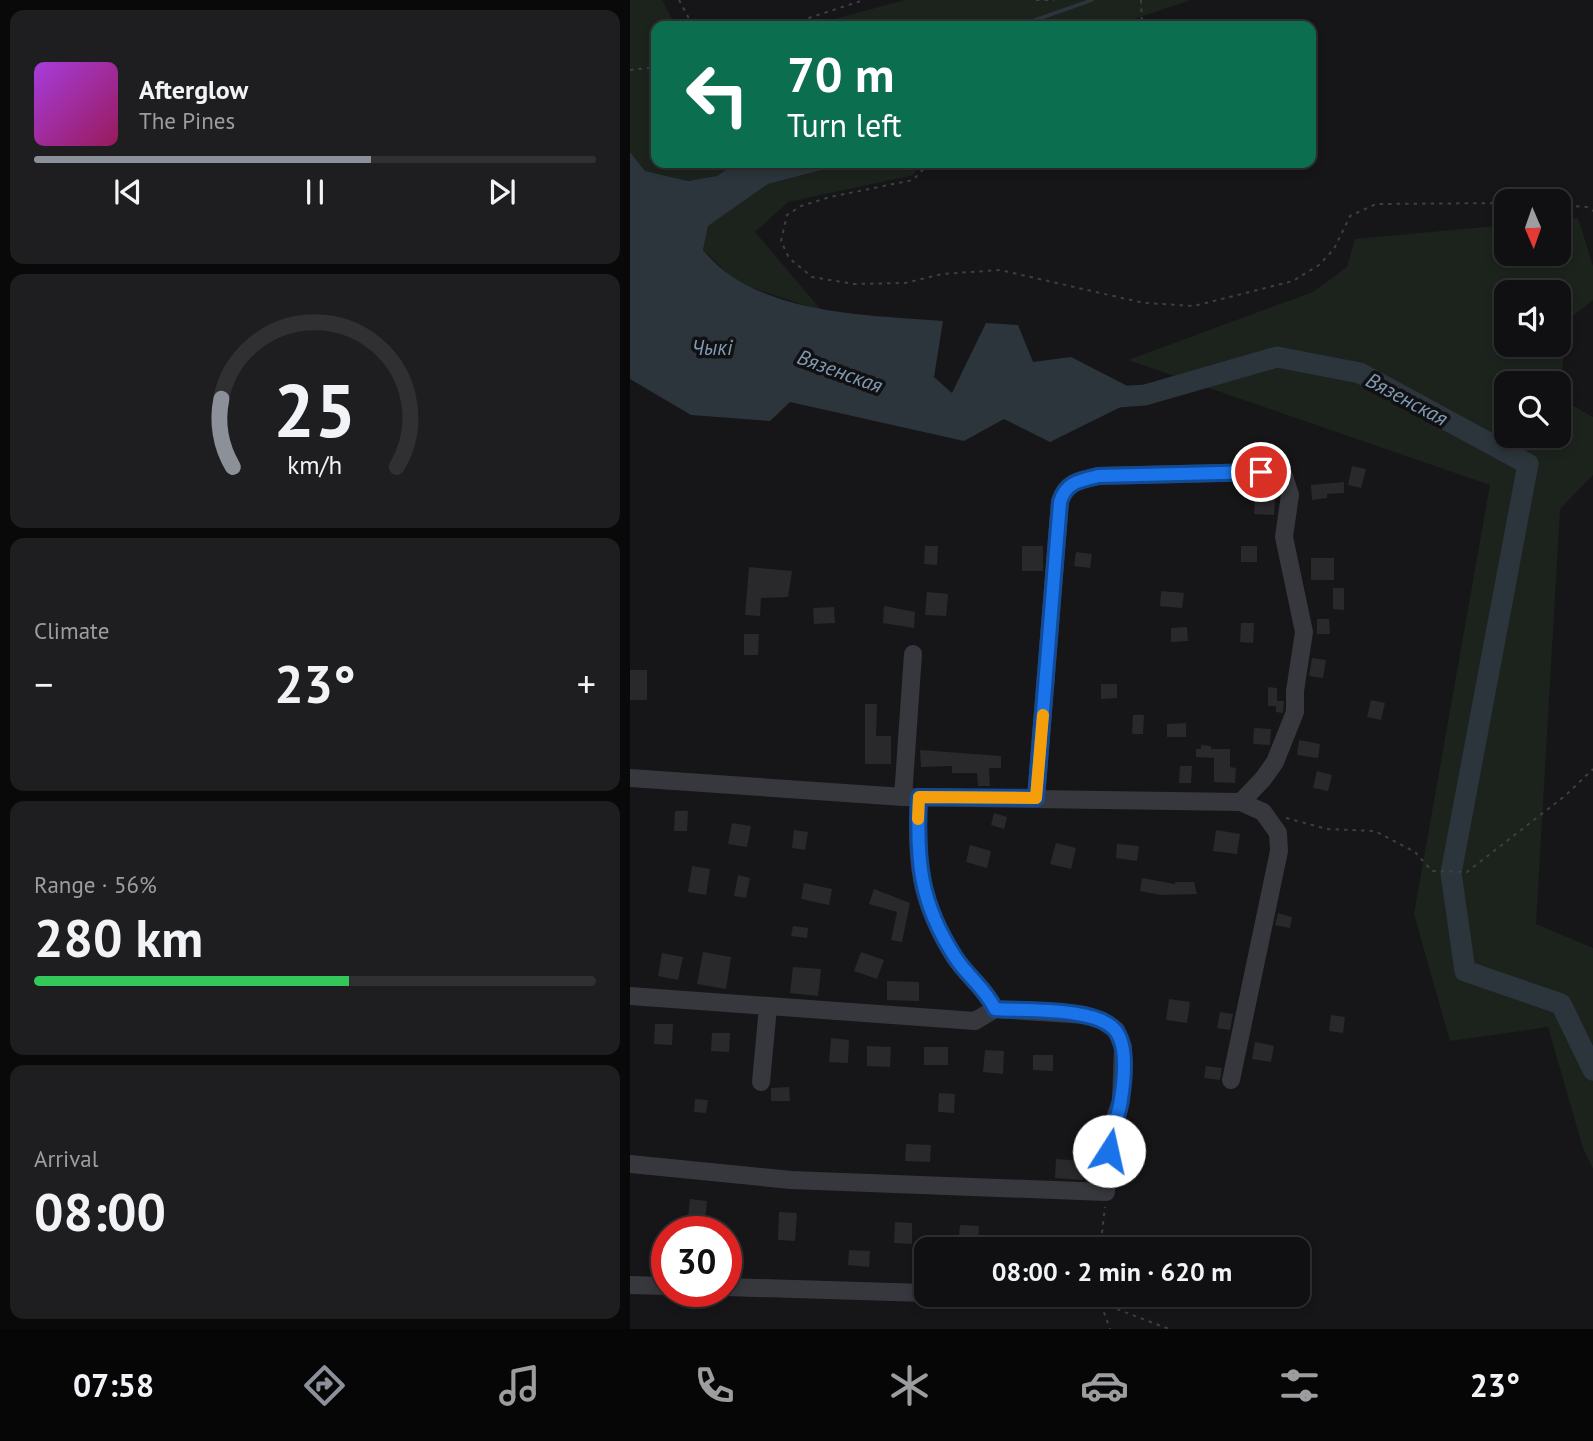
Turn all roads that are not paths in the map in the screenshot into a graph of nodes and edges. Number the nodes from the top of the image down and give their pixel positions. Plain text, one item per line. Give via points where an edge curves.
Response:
1 (913, 654) dead end
2 (630, 778) edge
3 (911, 797) junction
4 (1036, 798) junction
5 (1241, 802) junction
6 (630, 996) edge
7 (768, 1007) junction
8 (995, 1009) junction
9 (1231, 1080) dead end
10 (761, 1082) dead end
11 (630, 1164) edge
12 (630, 1285) edge
13 (651, 1286) edge
14 (742, 1287) edge
15 (914, 1293) edge

1 - 3 street
2 - 3 street
3 - 4 street
3 - 8 street via 925,900 957,960
4 - 5 street
4 - 5 street via 1064,489 1098,476 1261,472 1284,476 1287,481 1290,495 1284,537 1304,632 1291,727 1263,779
5 - 9 street via 1263,812 1278,833 1278,861
6 - 7 street
7 - 8 street via 975,1021
7 - 10 street
8 - 11 street via 1085,1015 1116,1030 1123,1047 1121,1101 1110,1131 1107,1192 791,1180
12 - 13 street
14 - 15 street

